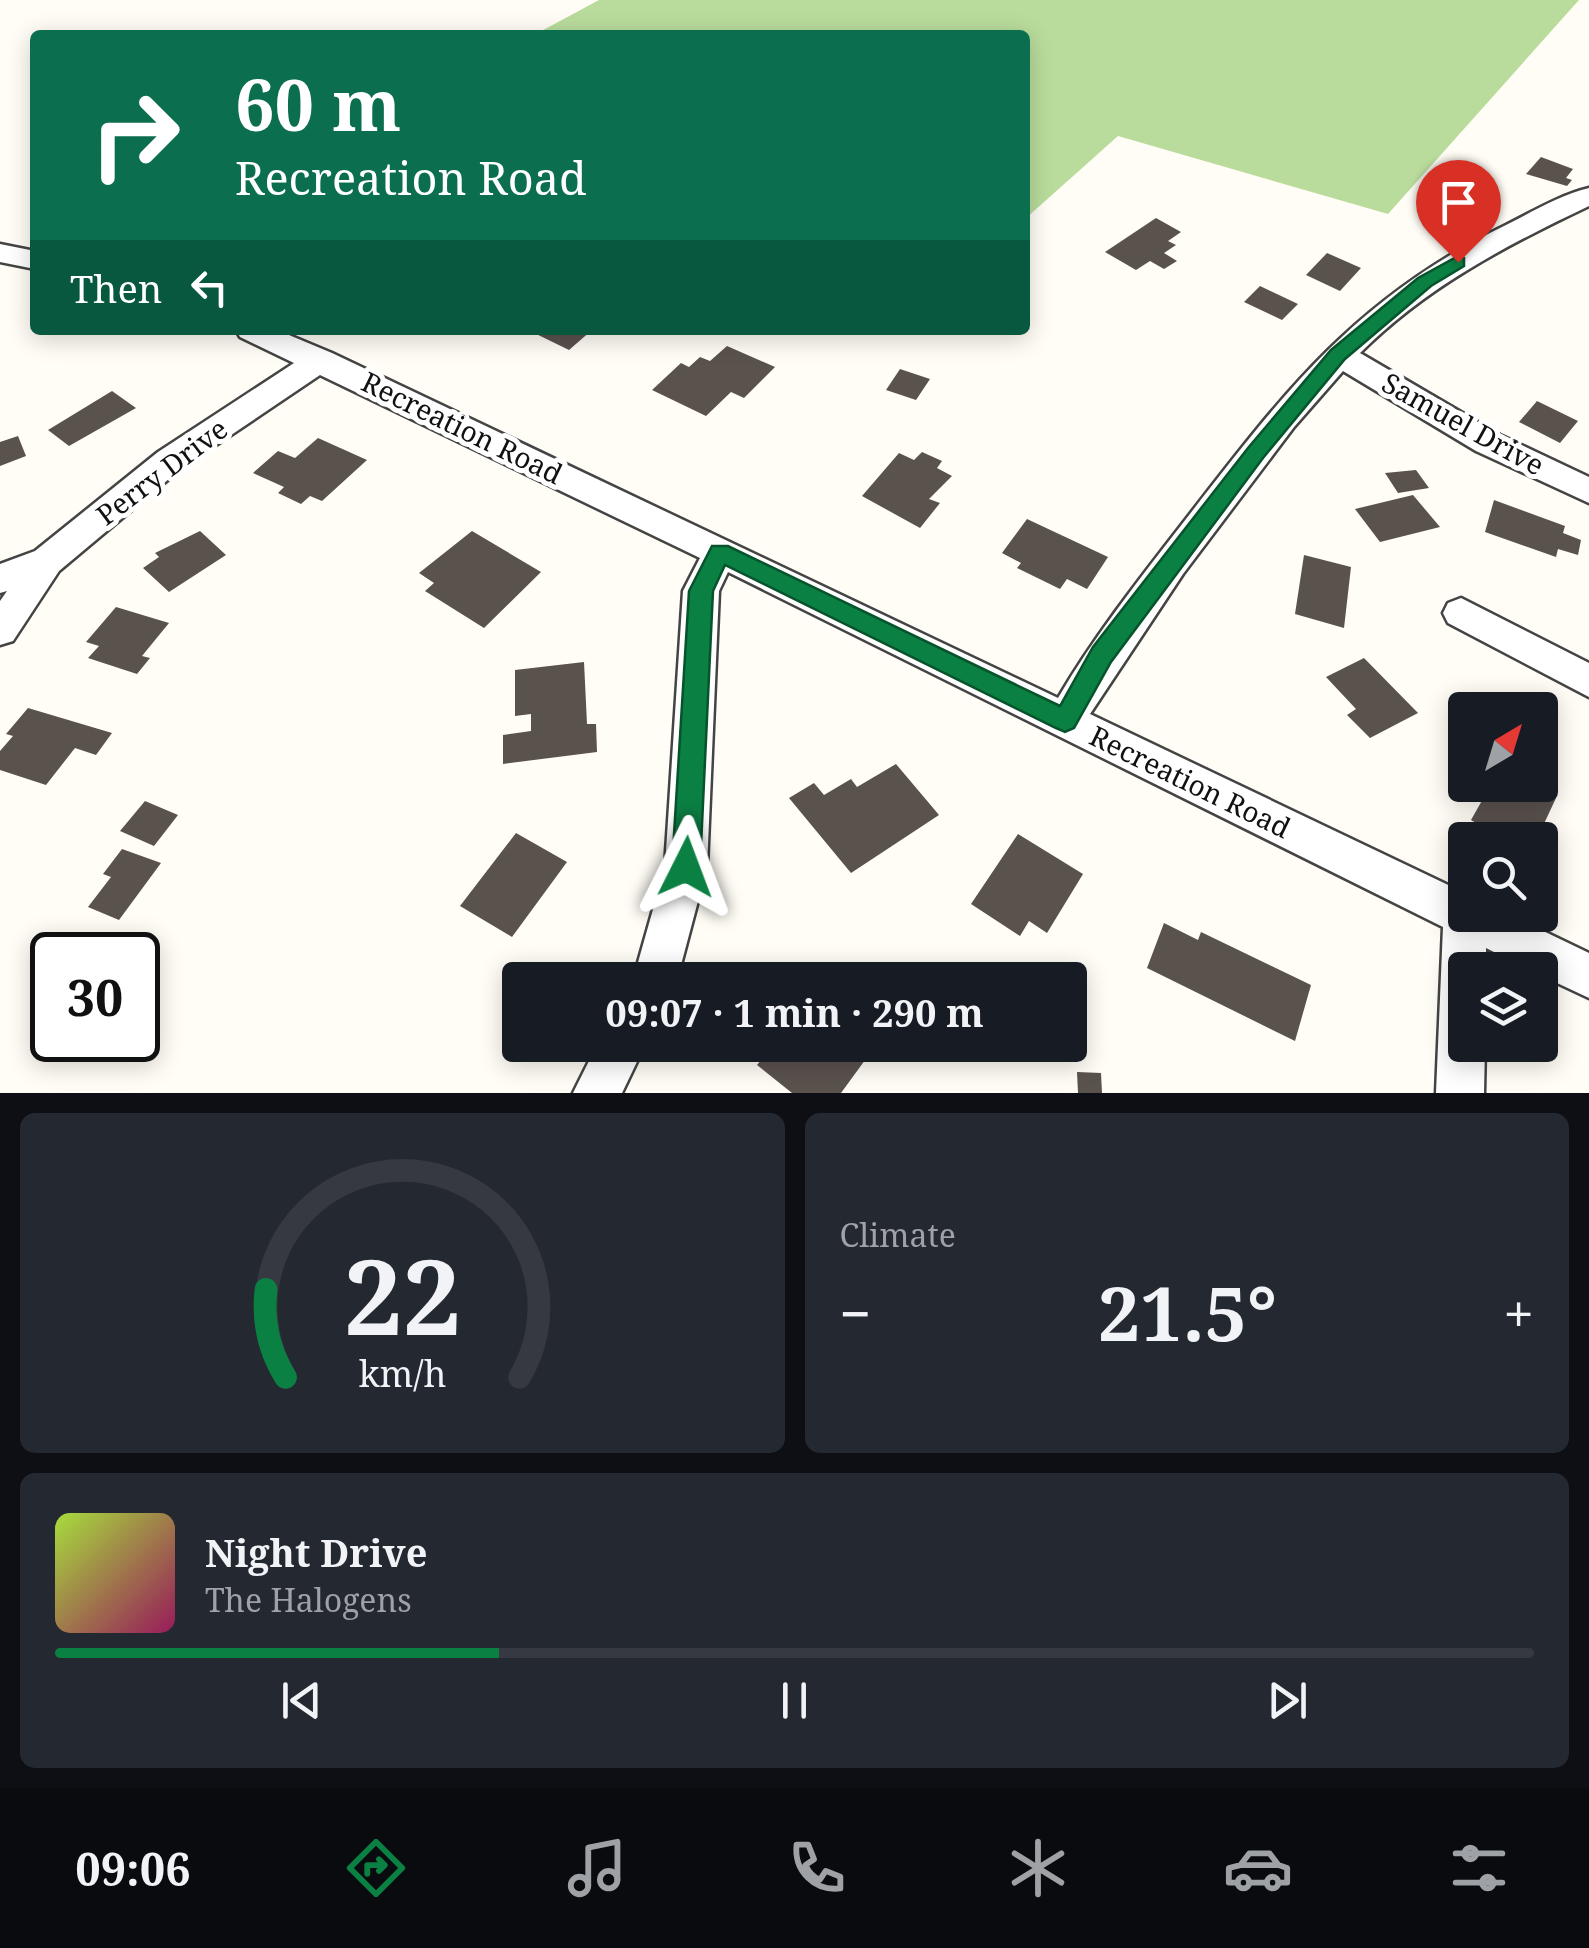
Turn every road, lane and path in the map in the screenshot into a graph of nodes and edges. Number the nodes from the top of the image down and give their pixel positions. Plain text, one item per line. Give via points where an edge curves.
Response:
1 (1589, 196) edge
2 (0, 253) edge
3 (30, 259) edge
4 (263, 335) edge
5 (1338, 354) junction
6 (321, 360) junction
7 (1589, 491) edge
8 (720, 552) junction
9 (47, 560) junction
10 (0, 579) edge
11 (1461, 613) dead end
12 (0, 630) edge
13 (1589, 681) edge
14 (1065, 721) junction
15 (1448, 908) edge
16 (1465, 932) edge
17 (1498, 932) edge
18 (660, 962) edge
19 (1589, 976) edge
20 (614, 1062) edge
21 (598, 1093) edge
22 (1460, 1093) edge

1 - 5 street via 1424,282
2 - 3 street
4 - 6 street, Recreation Road
5 - 7 street, Samuel Drive via 1488,443
5 - 14 street via 1102,654
6 - 8 street, Recreation Road
6 - 9 street, Perry Drive via 170,460
8 - 14 street, Recreation Road
8 - 18 street via 701,591 686,867
9 - 10 street, Perry Drive
9 - 12 street
11 - 13 street
14 - 15 street, Recreation Road
16 - 22 street
17 - 19 street, Recreation Road
20 - 21 street

